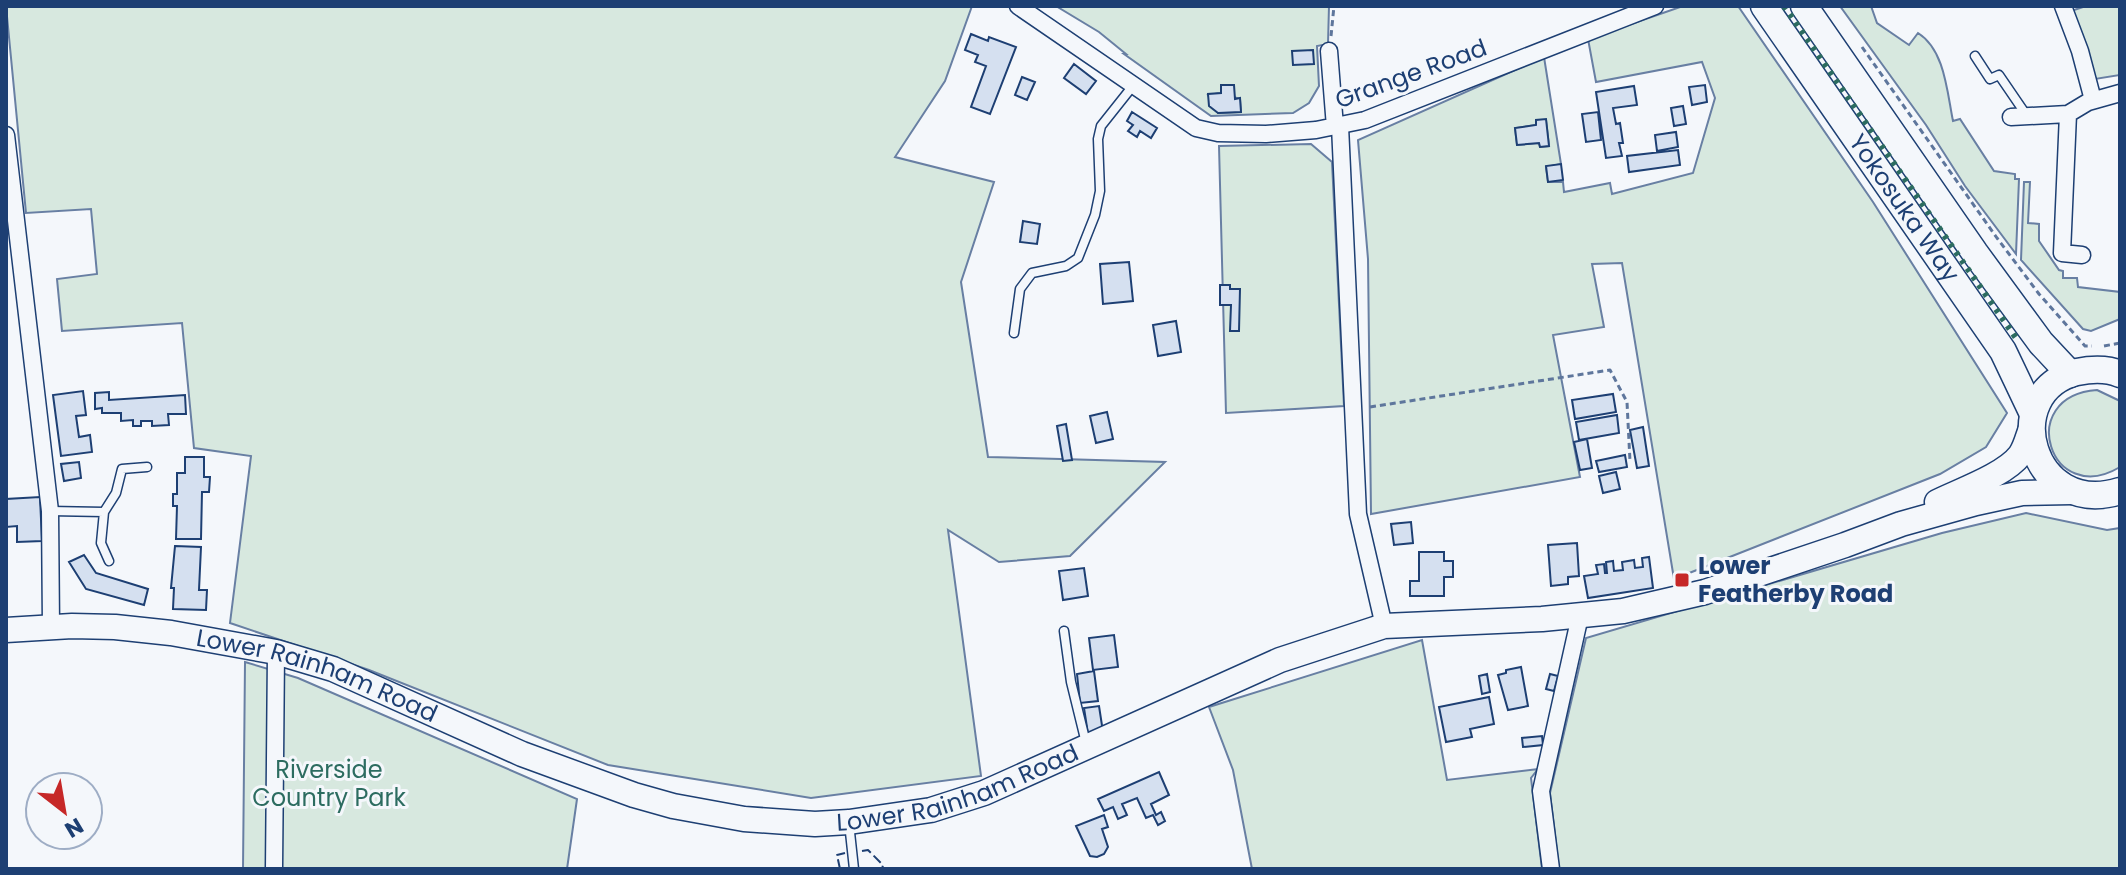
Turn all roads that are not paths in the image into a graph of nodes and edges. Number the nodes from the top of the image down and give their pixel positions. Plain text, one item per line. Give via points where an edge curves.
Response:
1 (1018, 6) edge
2 (1655, 6) edge
3 (1764, 6) edge
4 (1804, 6) edge
5 (2063, 6) edge
6 (1329, 51) road end
7 (1975, 56) dead end
8 (1132, 87) junction
9 (2120, 93) edge
10 (2093, 100) junction
11 (2068, 114) junction
12 (2019, 116) joint
13 (1338, 126) junction
14 (6, 135) edge
15 (2082, 255) dead end
16 (1014, 333) dead end
17 (2118, 369) edge
18 (2070, 374) junction
19 (2032, 420) junction
20 (147, 467) dead end
21 (2120, 491) edge
22 (2072, 492) junction
23 (50, 511) junction
24 (104, 512) junction
25 (1901, 524) junction
26 (109, 561) dead end
27 (1580, 616) junction
28 (1384, 626) junction
29 (51, 627) junction
30 (6, 630) edge
31 (1064, 631) dead end
32 (276, 652) junction
33 (1088, 747) junction
34 (849, 822) junction
35 (274, 869) edge
36 (854, 869) edge
37 (1551, 869) edge

1 - 8 street, Grange Road
2 - 13 street, Grange Road via 1402,107
3 - 19 main road, Yokosuka Way via 2003,351
4 - 18 main road, Yokosuka Way via 1975,253
5 - 10 street
6 - 13 street
7 - 12 lane via 1990,79 1999,75
8 - 13 street, Grange Road via 1211,132 1266,134
8 - 16 lane via 1101,126 1100,191 1078,258 1032,273 1020,289
9 - 10 street
10 - 11 street
11 - 12 street
11 - 15 street via 2062,253
13 - 28 street via 1358,514
14 - 23 street
17 - 18 main road
18 - 19 main road via 2045,394
19 - 22 main road, Yokosuka Way via 2033,446 2041,466
19 - 25 main road, Lower Rainham Road via 2016,459
20 - 24 lane via 122,469
21 - 22 main road via 2103,496
22 - 25 main road, Lower Rainham Road via 2005,496
23 - 24 lane
23 - 29 street
24 - 26 lane via 101,543
25 - 27 main road, Lower Rainham Road via 1705,592
27 - 28 main road, Lower Rainham Road
27 - 37 street via 1541,791
28 - 33 main road, Lower Rainham Road via 1280,660
29 - 30 main road, Lower Rainham Road
29 - 32 main road, Lower Rainham Road via 151,630
31 - 33 lane
32 - 34 main road, Lower Rainham Road via 333,669 522,754 634,795 744,819
32 - 35 street
33 - 34 main road, Lower Rainham Road via 959,802
34 - 36 lane

